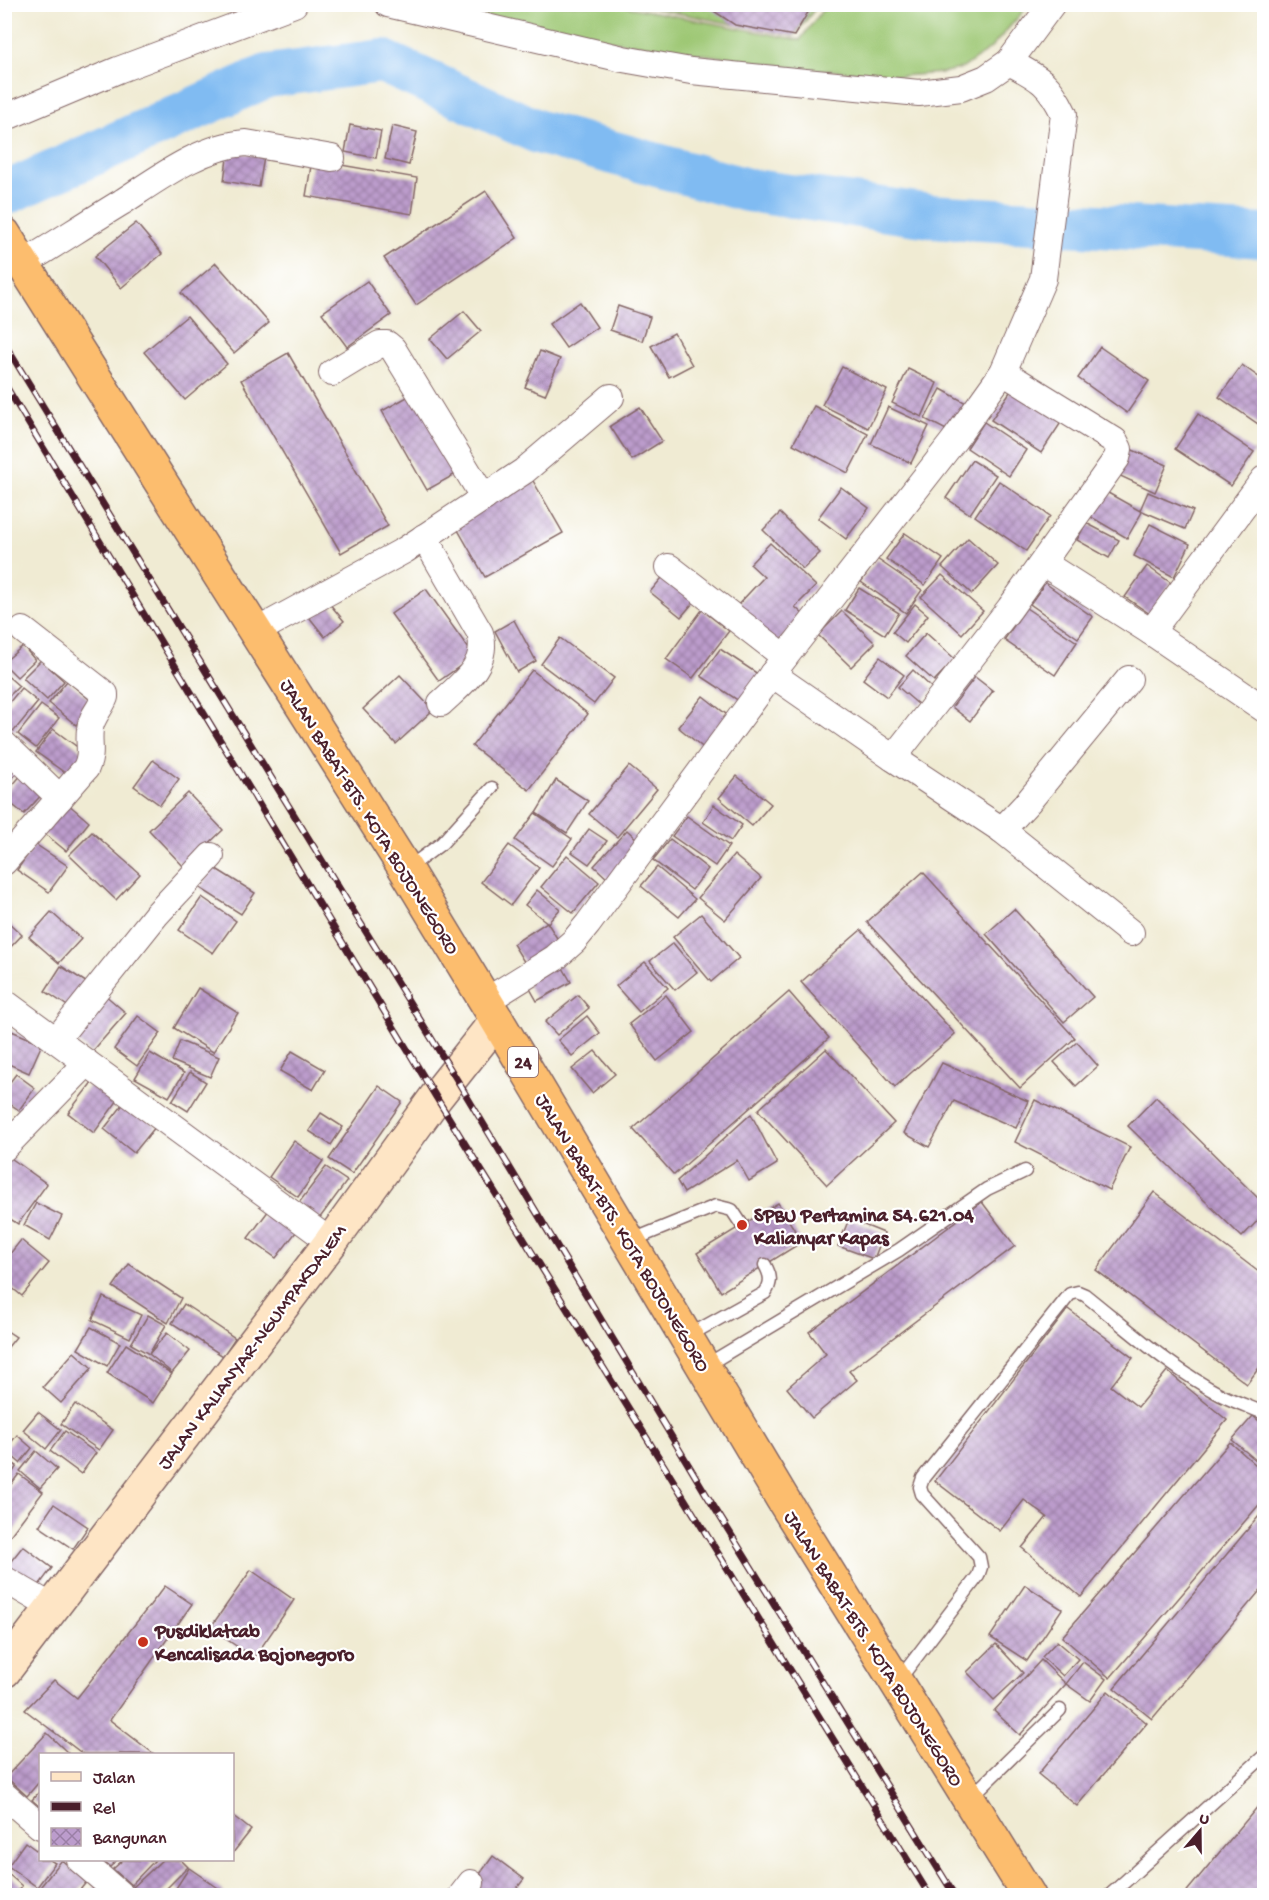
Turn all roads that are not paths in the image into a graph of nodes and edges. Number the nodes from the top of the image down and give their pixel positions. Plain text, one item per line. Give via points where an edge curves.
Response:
1 (294, 4) edge
2 (388, 4) edge
3 (1052, 4) edge
4 (1009, 62) junction
5 (4, 118) edge
6 (333, 158) dead end
7 (5, 235) edge
8 (24, 263) junction
9 (332, 372) dead end
10 (1003, 372) junction
11 (611, 397) dead end
12 (1264, 479) edge
13 (484, 498) junction
14 (424, 537) junction
15 (1043, 563) junction
16 (669, 567) dead end
17 (23, 630) dead end
18 (255, 632) junction
19 (1151, 632) junction
20 (779, 666) junction
21 (1129, 679) dead end
22 (441, 703) dead end
23 (1264, 709) edge
24 (4, 744) edge
25 (892, 758) junction
26 (492, 788) dead end
27 (60, 798) junction
28 (1002, 830) junction
29 (211, 856) dead end
30 (4, 862) edge
31 (406, 870) junction
32 (1131, 933) dead end
33 (4, 1002) edge
34 (491, 1010) junction
35 (56, 1040) junction
36 (87, 1063) junction
37 (4, 1148) edge
38 (1025, 1171) dead end
39 (742, 1225) dead end
40 (629, 1241) junction
41 (331, 1242) junction
42 (765, 1265) dead end
43 (687, 1337) junction
44 (704, 1367) junction
45 (1264, 1413) edge
46 (4, 1579) edge
47 (52, 1607) junction
48 (4, 1671) edge
49 (897, 1682) junction
50 (1060, 1710) dead end
51 (1264, 1756) edge
52 (4, 1795) edge
53 (969, 1798) junction
54 (39, 1825) edge
55 (81, 1861) edge
56 (122, 1896) edge
57 (1029, 1896) edge
58 (1109, 1896) edge

1 - 5 street
2 - 4 street via 691,71 907,92 961,88 986,78
3 - 4 street
4 - 10 street via 1039,78 1054,94 1064,114 1043,279
6 - 8 street via 246,143 214,150 159,178
7 - 8 highway, JALAN BABAT-BTS. KOTA BOJONEGORO / 24
8 - 18 highway, JALAN BABAT-BTS. KOTA BOJONEGORO / 24
9 - 13 street via 380,344 387,344
10 - 15 street via 1115,441 1119,449 1117,458
10 - 20 street
11 - 13 street via 524,471
12 - 19 street
13 - 14 street
14 - 18 street
14 - 22 street via 483,642 477,667
15 - 19 street
15 - 25 street
16 - 20 street
17 - 27 street via 105,694 91,723 90,759
18 - 31 highway, JALAN BABAT-BTS. KOTA BOJONEGORO / 24
19 - 23 street
20 - 25 street
20 - 34 street via 574,941
21 - 28 street
24 - 27 street
25 - 28 street
26 - 31 lane via 442,843
27 - 30 street
28 - 32 street
29 - 35 street via 156,915
31 - 34 highway, JALAN BABAT-BTS. KOTA BOJONEGORO / 24
33 - 35 street
34 - 40 highway, JALAN BABAT-BTS. KOTA BOJONEGORO / 24
34 - 41 street, JALAN KALIANYAR-NGUMPAKDALEM via 436,1097
35 - 36 street
36 - 37 street
36 - 41 street
38 - 44 lane via 987,1189 899,1250
39 - 40 lane via 732,1210 716,1206
40 - 43 highway, JALAN BABAT-BTS. KOTA BOJONEGORO / 24
41 - 47 street, JALAN KALIANYAR-NGUMPAKDALEM
42 - 43 lane via 771,1280 765,1293
43 - 44 highway, JALAN BABAT-BTS. KOTA BOJONEGORO / 24
44 - 49 highway, JALAN BABAT-BTS. KOTA BOJONEGORO / 24
45 - 49 lane via 1221,1395 1190,1376 1085,1295 1070,1294 923,1478 922,1494 979,1557 981,1567
46 - 47 street
47 - 48 street, JALAN KALIANYAR-NGUMPAKDALEM
49 - 53 highway, JALAN BABAT-BTS. KOTA BOJONEGORO / 24
50 - 53 lane
51 - 58 lane
52 - 54 street
53 - 57 highway, JALAN BABAT-BTS. KOTA BOJONEGORO / 24
55 - 56 street

